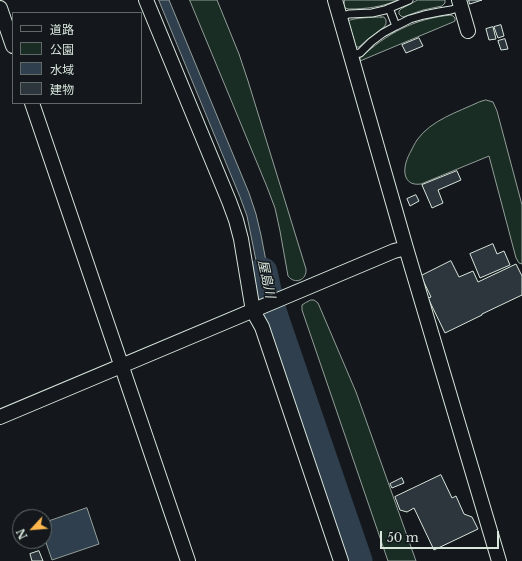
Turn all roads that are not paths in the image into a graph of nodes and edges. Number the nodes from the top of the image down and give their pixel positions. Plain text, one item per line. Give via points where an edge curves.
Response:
1 (146, 0) edge
2 (335, 0) edge
3 (409, 0) edge
4 (460, 4) edge
5 (0, 8) edge
6 (389, 8) junction
7 (339, 17) junction
8 (396, 26) junction
9 (468, 31) dead end
10 (12, 43) edge
11 (350, 55) junction
12 (32, 104) edge
13 (406, 248) junction
14 (256, 309) junction
15 (122, 366) junction
16 (0, 417) edge
17 (188, 561) edge
18 (341, 561) edge
19 (499, 561) edge

1 - 14 street via 236,220
2 - 7 street
3 - 6 lane
4 - 8 lane via 451,10 424,15
4 - 9 street
5 - 10 street
6 - 7 lane
6 - 8 lane
7 - 11 street
8 - 11 lane via 360,53
11 - 13 street
12 - 15 street
13 - 14 street
13 - 19 street
14 - 15 street
14 - 18 street
15 - 16 street
15 - 17 street

